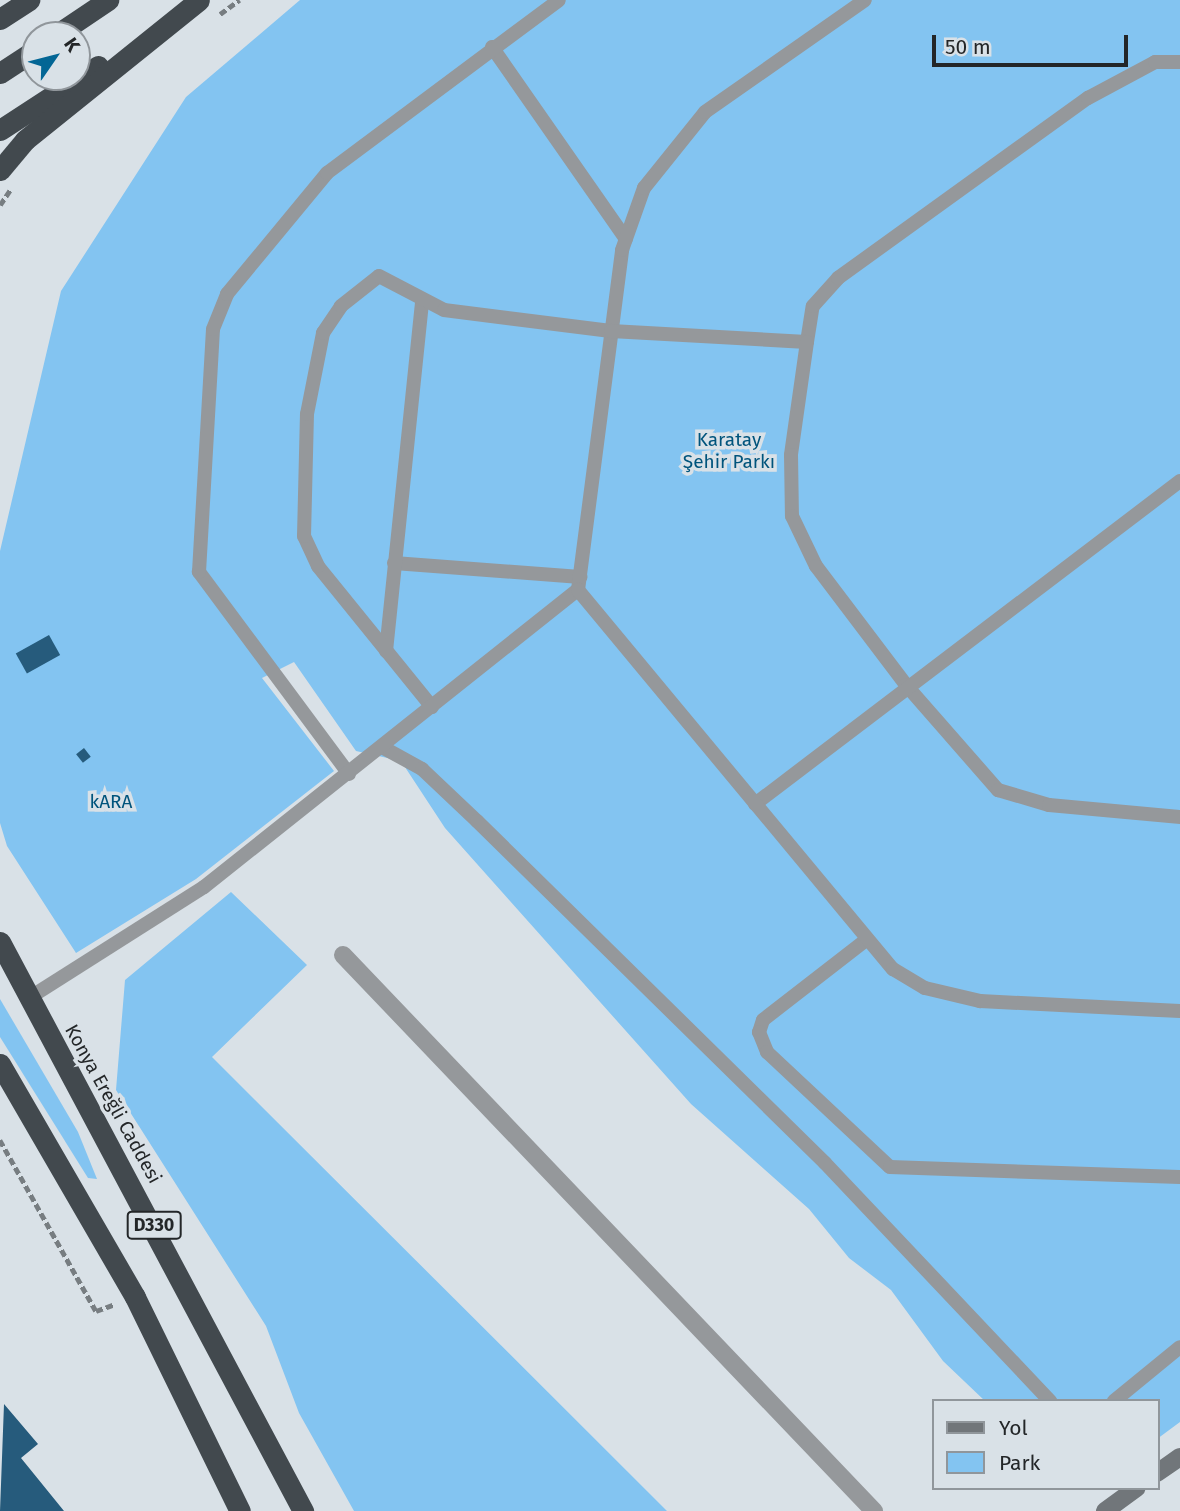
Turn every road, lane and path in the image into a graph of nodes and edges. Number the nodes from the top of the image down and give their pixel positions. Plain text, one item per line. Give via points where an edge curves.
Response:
1 (29, 0) edge
2 (108, 0) edge
3 (199, 0) edge
4 (559, 0) edge
5 (865, 0) edge
6 (0, 19) edge
7 (77, 21) edge
8 (162, 26) junction
9 (492, 47) junction
10 (21, 59) edge
11 (1180, 62) edge
12 (0, 73) edge
13 (0, 130) edge
14 (0, 170) edge
15 (626, 239) junction
16 (422, 301) junction
17 (611, 331) junction
18 (807, 342) junction
19 (1180, 481) edge
20 (394, 563) junction
21 (579, 584) junction
22 (386, 651) junction
23 (906, 685) junction
24 (432, 707) junction
25 (382, 747) junction
26 (349, 774) junction
27 (755, 804) junction
28 (1180, 817) edge
29 (866, 940) junction
30 (0, 943) edge
31 (343, 955) dead end
32 (29, 998) junction
33 (1180, 1011) edge
34 (0, 1064) edge
35 (0, 1140) edge
36 (1180, 1177) edge
37 (135, 1297) junction
38 (1180, 1348) edge
39 (1048, 1399) edge
40 (1116, 1399) edge
41 (1180, 1457) edge
42 (1159, 1473) edge
43 (1134, 1490) edge
44 (240, 1511) edge
45 (303, 1511) edge
46 (874, 1511) edge
47 (1105, 1511) edge

1 - 6 highway
2 - 7 highway
3 - 8 highway
4 - 9 lane
5 - 15 lane via 705,112 644,188
8 - 13 highway
8 - 14 highway via 26,140
9 - 15 lane
9 - 26 lane via 327,173 226,294 213,329 199,572
10 - 12 highway
11 - 18 lane via 1155,62 1088,98 838,278 813,306
15 - 17 lane
16 - 17 lane via 444,310
16 - 20 lane
16 - 22 lane via 379,276 341,306 323,333 307,414 304,536 318,566
17 - 18 lane
17 - 21 lane
18 - 23 lane via 791,454 792,516 816,566
19 - 23 lane
20 - 21 lane
20 - 22 lane
21 - 24 lane
21 - 27 lane
22 - 24 lane
23 - 27 lane
23 - 28 lane via 998,790 1049,805
24 - 25 lane
25 - 26 lane
25 - 39 lane via 422,769 477,821 825,1163
26 - 32 lane via 204,887
27 - 29 lane
29 - 33 lane via 893,969 925,988 980,1001
29 - 36 lane via 763,1020 759,1032 767,1052 890,1167
30 - 32 highway, Konya Ereğli Caddesi / D330
31 - 46 street
32 - 45 highway, Konya Ereğli Caddesi / D330
34 - 37 highway, D330
35 - 37 path via 96,1311
37 - 44 highway, D330
38 - 40 lane
41 - 42 main road
43 - 47 main road

